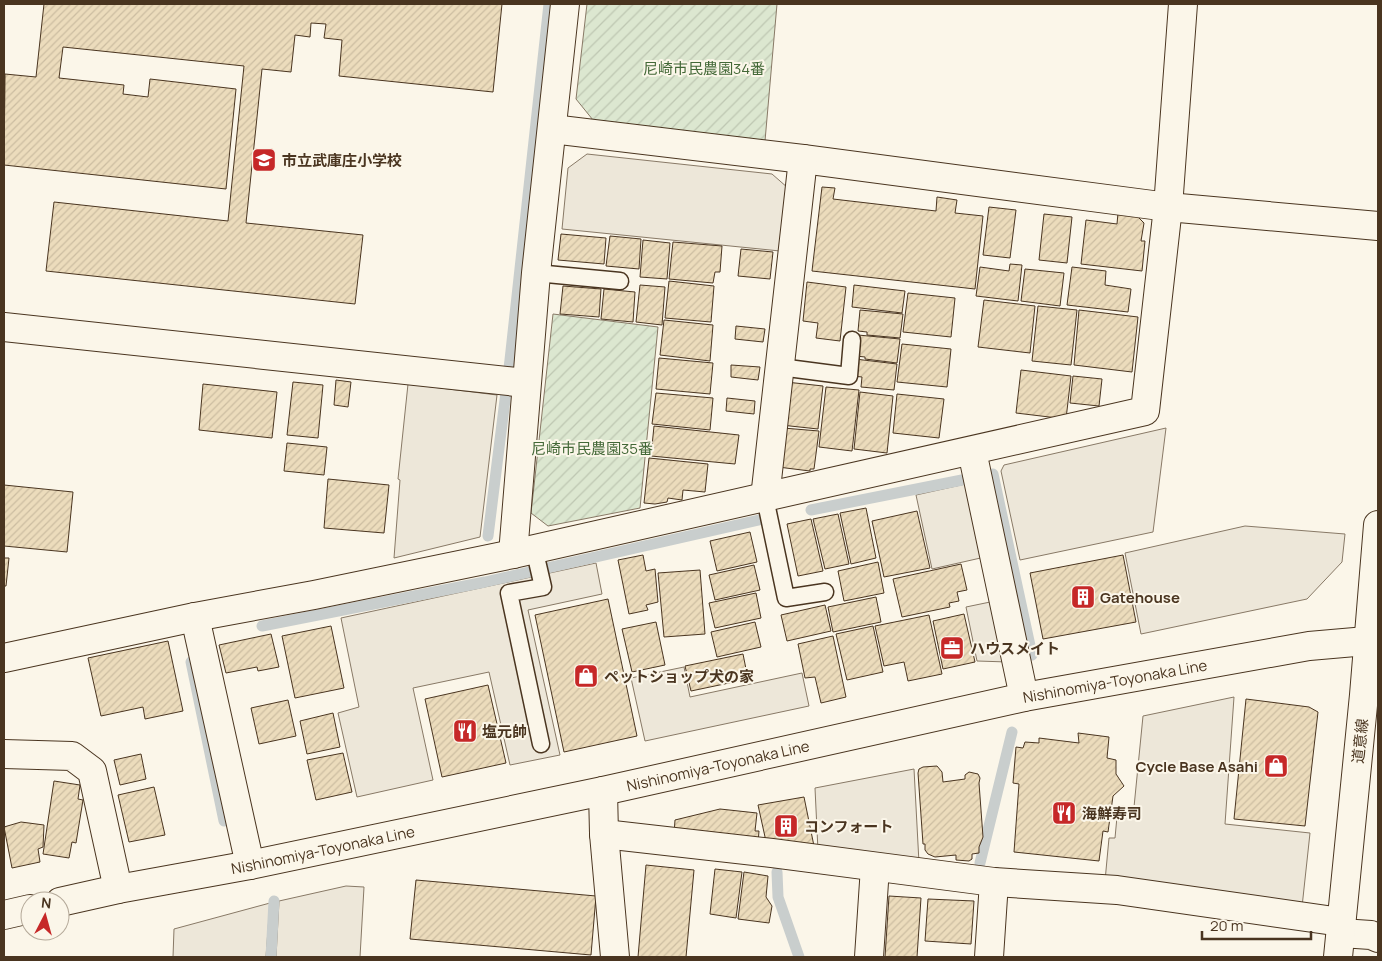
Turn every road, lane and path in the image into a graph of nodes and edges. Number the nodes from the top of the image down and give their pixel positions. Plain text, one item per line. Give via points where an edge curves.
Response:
1 (565, 4) edge
2 (1183, 4) edge
3 (552, 130) junction
4 (803, 159) junction
5 (1168, 207) junction
6 (1378, 226) edge
7 (536, 273) junction
8 (620, 281) dead end
9 (4, 327) edge
10 (852, 340) dead end
11 (780, 367) junction
12 (514, 382) junction
13 (972, 451) junction
14 (765, 498) junction
15 (1378, 525) edge
16 (531, 559) junction
17 (825, 592) dead end
18 (195, 617) junction
19 (1373, 640) edge
20 (4, 658) edge
21 (1024, 697) junction
22 (541, 744) dead end
23 (4, 754) edge
24 (603, 792) junction
25 (604, 834) junction
26 (250, 866) junction
27 (874, 867) junction
28 (994, 882) junction
29 (118, 889) junction
30 (70, 900) edge
31 (20, 911) edge
32 (4, 915) edge
33 (1340, 937) edge
34 (1378, 938) edge
35 (615, 957) edge
36 (869, 957) edge
37 (989, 957) edge

1 - 3 street
2 - 5 street
3 - 4 street
3 - 7 street
4 - 5 street
4 - 11 street
5 - 6 street
5 - 13 street via 1145,410
7 - 8 lane
7 - 12 street
9 - 12 street
10 - 11 lane via 849,376
11 - 14 street
12 - 16 street
13 - 14 street
13 - 21 street
14 - 16 street
14 - 17 lane via 786,598
15 - 19 street, 道意線
16 - 18 street
16 - 22 lane via 543,587 509,593
18 - 20 street
18 - 26 street
19 - 21 street, Nishinomiya-Toyonaka Line via 1309,646
19 - 33 street, 道意線 via 1363,705
21 - 24 street, Nishinomiya-Toyonaka Line
23 - 29 street via 72,756 92,771
24 - 25 street
24 - 26 street, Nishinomiya-Toyonaka Line
25 - 27 street
25 - 35 street
26 - 29 street, Nishinomiya-Toyonaka Line
27 - 28 street
27 - 36 street
28 - 33 street via 1117,890
28 - 37 street
29 - 30 street, Nishinomiya-Toyonaka Line
31 - 32 street
33 - 34 street via 1371,935

